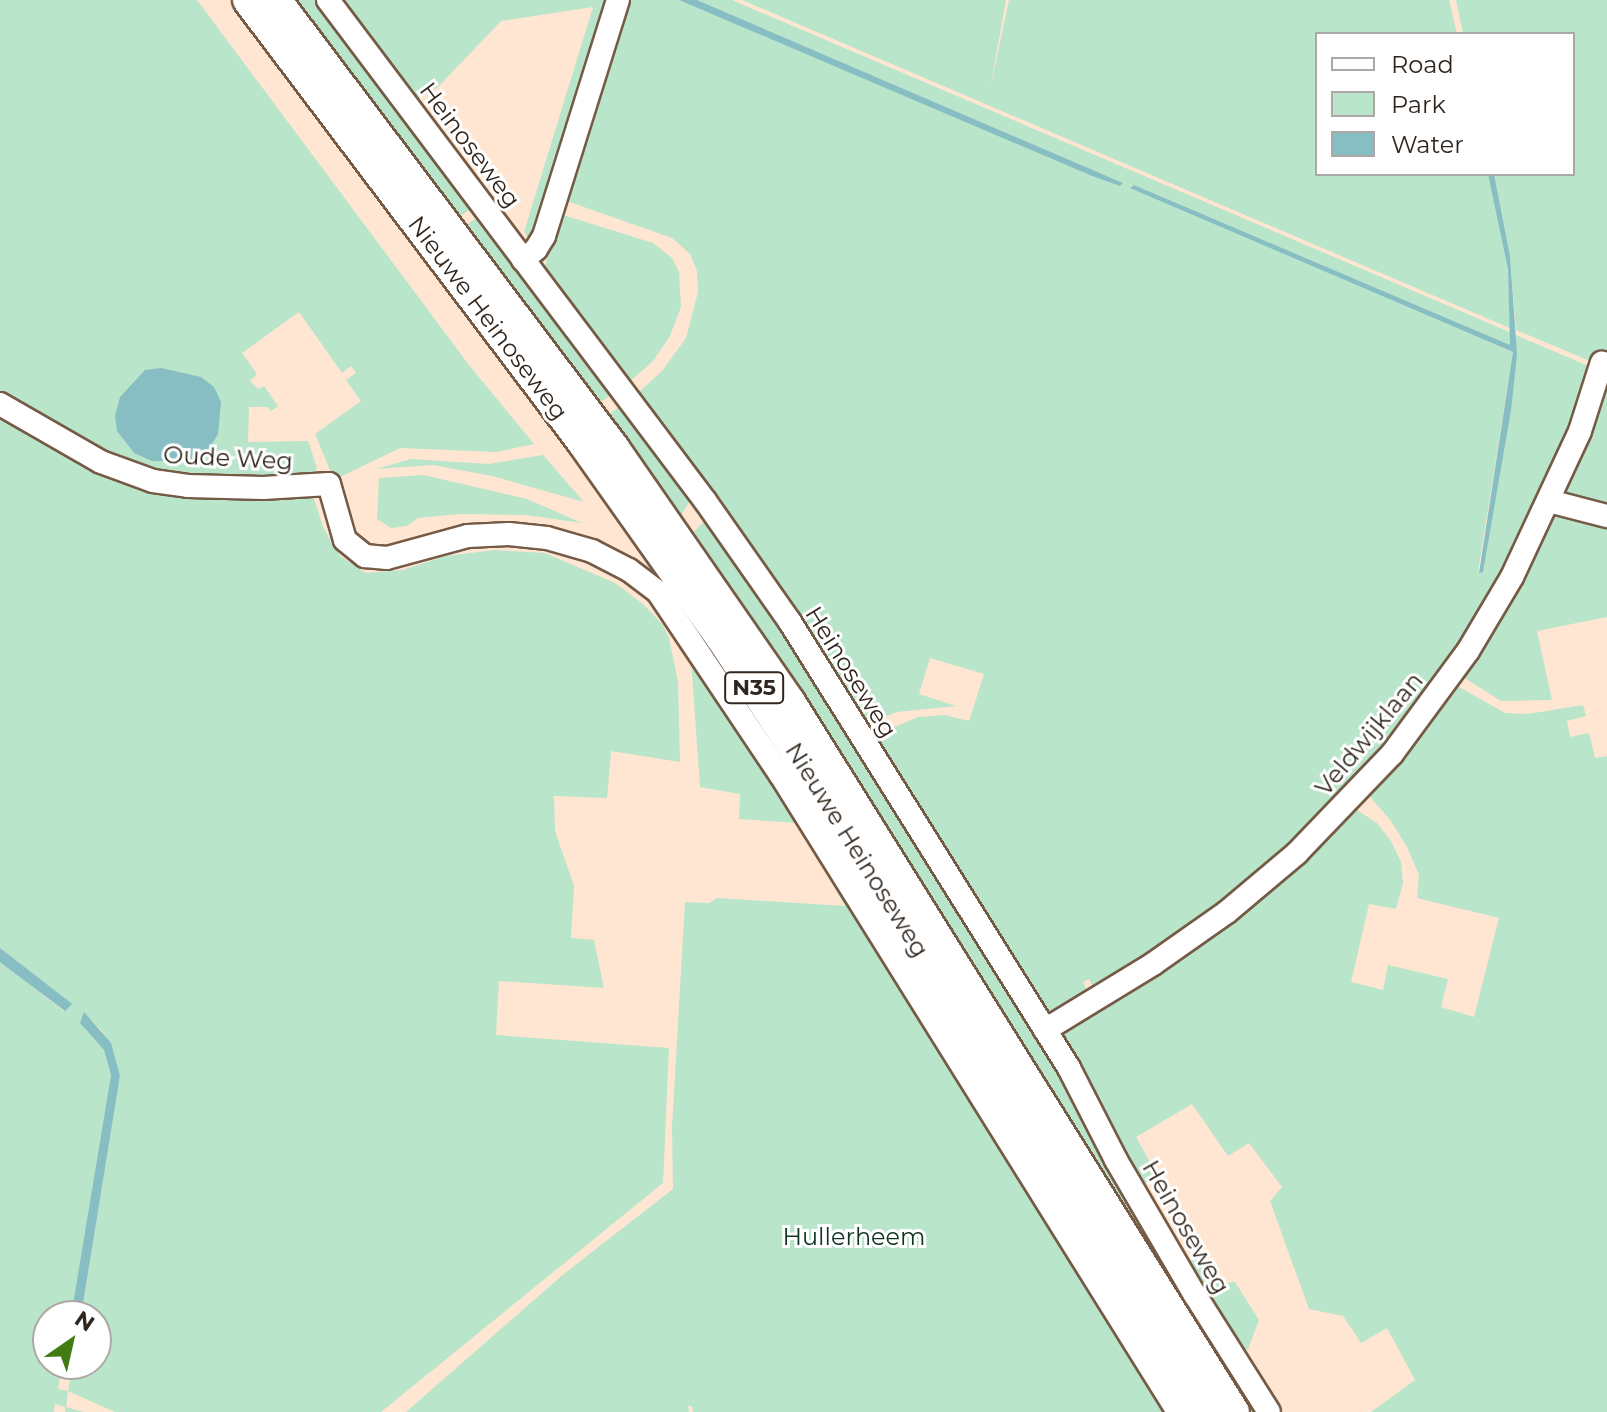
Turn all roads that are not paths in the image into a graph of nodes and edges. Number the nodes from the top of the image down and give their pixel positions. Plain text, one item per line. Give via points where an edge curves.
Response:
1 (248, 0) edge
2 (276, 0) edge
3 (328, 0) edge
4 (618, 0) edge
5 (523, 260) junction
6 (1602, 362) dead end
7 (0, 404) edge
8 (1549, 501) junction
9 (1607, 516) edge
10 (1045, 1030) junction
11 (1178, 1412) edge
12 (1207, 1412) edge
13 (1234, 1412) edge
14 (1269, 1412) edge

1 - 12 highway, Nieuwe Heinoseweg / N35 via 583,443 722,639
2 - 13 highway, Nieuwe Heinoseweg / N35 via 614,448 790,702
3 - 5 street, Heinoseweg
4 - 5 street via 544,236
5 - 10 street, Heinoseweg via 790,622
6 - 8 street, Veldwijklaan via 1580,431
7 - 11 street, Oude Weg via 101,462 153,481 263,488 329,484 345,540 365,556 387,558 468,536 535,536 592,551 658,592 780,774
8 - 9 street
8 - 10 street, Veldwijklaan via 1468,651 1392,754 1351,799 1227,912
10 - 14 street, Heinoseweg via 1195,1295

